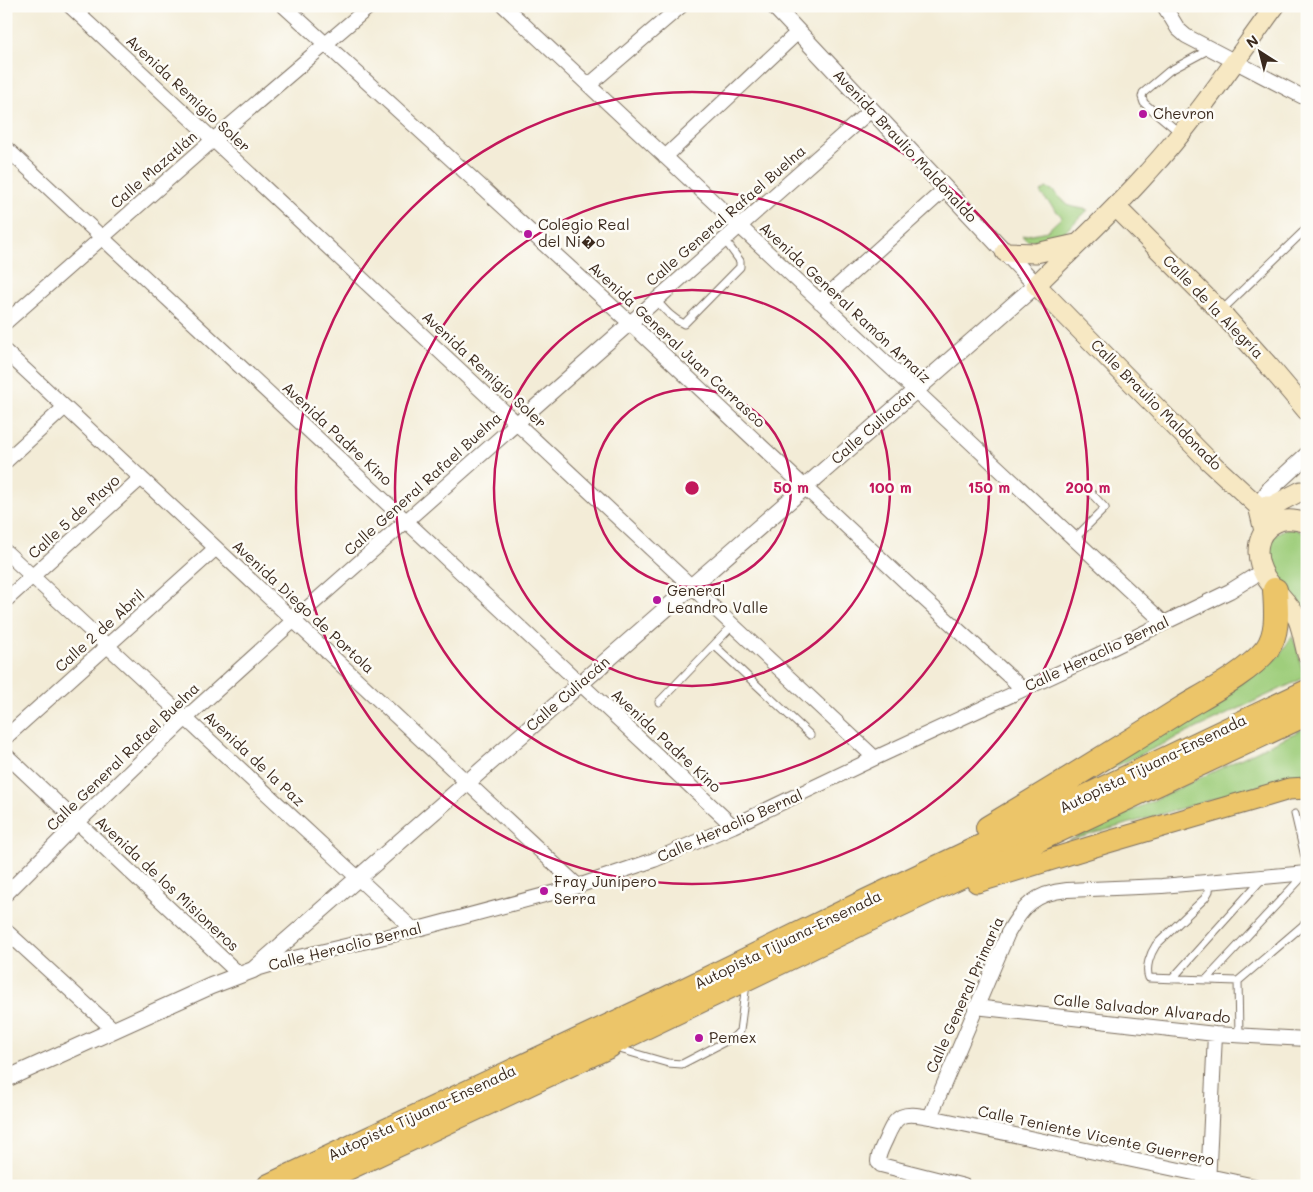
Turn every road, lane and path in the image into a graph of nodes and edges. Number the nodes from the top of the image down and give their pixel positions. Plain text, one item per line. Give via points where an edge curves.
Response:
1 (70, 6) edge
2 (284, 6) edge
3 (370, 6) edge
4 (504, 6) edge
5 (681, 6) edge
6 (774, 6) edge
7 (1164, 6) edge
8 (1274, 7) edge
9 (798, 32) junction
10 (326, 45) junction
11 (1210, 49) junction
12 (1235, 63) junction
13 (589, 85) junction
14 (1307, 99) edge
15 (871, 110) junction
16 (1180, 133) junction
17 (213, 140) junction
18 (6, 148) edge
19 (665, 157) junction
20 (945, 189) junction
21 (1116, 207) junction
22 (739, 226) junction
23 (1307, 228) edge
24 (101, 238) junction
25 (724, 239) junction
26 (1076, 244) junction
27 (1005, 252) junction
28 (1036, 285) junction
29 (656, 299) junction
30 (820, 302) junction
31 (1220, 311) junction
32 (6, 322) edge
33 (629, 322) junction
34 (6, 352) edge
35 (915, 391) junction
36 (65, 407) junction
37 (1307, 411) edge
38 (517, 422) junction
39 (1307, 455) edge
40 (6, 461) edge
41 (141, 478) junction
42 (1304, 485) edge
43 (806, 486) junction
44 (1092, 494) dead end
45 (1258, 506) junction
46 (407, 521) junction
47 (1307, 521) edge
48 (1264, 532) junction
49 (1074, 540) junction
50 (216, 548) junction
51 (6, 552) edge
52 (32, 576) junction
53 (1268, 581) junction
54 (692, 586) junction
55 (6, 600) edge
56 (293, 621) junction
57 (1164, 623) junction
58 (732, 625) junction
59 (714, 645) junction
60 (108, 646) junction
61 (1306, 652) edge
62 (580, 683) junction
63 (1023, 688) junction
64 (1307, 692) edge
65 (659, 702) dead end
66 (1307, 714) edge
67 (186, 718) junction
68 (810, 735) dead end
69 (6, 737) edge
70 (6, 755) edge
71 (875, 758) junction
72 (467, 783) junction
73 (1307, 788) edge
74 (1295, 814) dead end
75 (78, 822) junction
76 (733, 826) junction
77 (1303, 832) edge
78 (1306, 873) edge
79 (1264, 877) junction
80 (358, 878) junction
81 (1210, 881) junction
82 (578, 886) junction
83 (6, 894) edge
84 (867, 901) junction
85 (898, 907) junction
86 (1307, 922) edge
87 (414, 930) junction
88 (6, 931) edge
89 (246, 972) junction
90 (1172, 979) junction
91 (747, 980) junction
92 (1206, 980) junction
93 (1238, 981) junction
94 (975, 1007) junction
95 (114, 1030) junction
96 (1214, 1034) junction
97 (1239, 1035) junction
98 (1307, 1039) edge
99 (609, 1046) junction
100 (6, 1079) edge
101 (930, 1117) junction
102 (1208, 1181) edge
103 (269, 1186) edge
104 (309, 1186) edge
105 (964, 1186) edge
106 (1255, 1186) edge

1 - 17 street, Avenida Remigio Soler
2 - 10 street, Avenida General Juan Carrasco
3 - 10 street, Calle Mazatlán
4 - 13 street, Avenida General Ramón Arnaiz
5 - 13 street
6 - 9 street, Avenida Braulio Maldonaldo
7 - 11 street via 1178,29
8 - 12 main road, Calle Culiacán
9 - 15 street, Avenida Braulio Maldonaldo
9 - 19 street
10 - 17 street, Calle Mazatlán
10 - 33 street, Avenida General Juan Carrasco
11 - 12 street
11 - 16 lane via 1168,71 1143,93 1144,103
12 - 14 street
12 - 16 main road, Calle Culiacán
13 - 19 street, Avenida General Ramón Arnaiz
15 - 20 street, Avenida Braulio Maldonaldo
15 - 22 street, Calle General Rafael Buelna
16 - 21 main road, Calle Culiacán
17 - 24 street, Calle Mazatlán
17 - 38 street, Avenida Remigio Soler
18 - 24 street, Avenida Padre Kino
19 - 22 street, Avenida General Ramón Arnaiz
20 - 27 street, Avenida Braulio Maldonaldo
20 - 30 street
21 - 26 main road, Calle Culiacán
21 - 31 main road, Calle de la Alegría
22 - 25 street, Calle General Rafael Buelna
22 - 30 street, Avenida General Ramón Arnaiz
23 - 31 lane
24 - 32 street, Calle Mazatlán
24 - 46 street, Avenida Padre Kino
25 - 29 street, Calle General Rafael Buelna
25 - 29 lane via 740,261 740,267 684,324
26 - 27 main road via 1036,253
26 - 28 main road, Calle Culiacán
27 - 28 street, Avenida Braulio Maldonaldo
28 - 35 street, Calle Culiacán
28 - 45 main road, Calle Braulio Maldonado
29 - 33 street, Calle General Rafael Buelna
30 - 35 street, Avenida General Ramón Arnaiz
31 - 37 main road, Calle de la Alegría
33 - 38 street, Calle General Rafael Buelna
33 - 43 street, Avenida General Juan Carrasco
34 - 36 street, Avenida Diego de Portola
35 - 43 street, Calle Culiacán
35 - 49 street, Avenida General Ramón Arnaiz
36 - 40 street
36 - 41 street, Avenida Diego de Portola
38 - 46 street, Calle General Rafael Buelna
38 - 54 street, Avenida Remigio Soler
39 - 45 street via 1270,489
41 - 50 street, Avenida Diego de Portola
41 - 52 street, Calle 5 de Mayo
42 - 45 main road via 1272,506
42 - 47 main road via 1300,502
43 - 54 street, Calle Culiacán
43 - 63 street, Avenida General Juan Carrasco
44 - 49 lane via 1105,508
45 - 48 main road
46 - 56 street, Calle General Rafael Buelna
46 - 62 street, Avenida Padre Kino
47 - 48 main road via 1282,520
48 - 53 main road via 1258,546 1258,558
49 - 57 street, Avenida General Ramón Arnaiz
50 - 56 street, Avenida Diego de Portola
50 - 60 street, Calle 2 de Abril
51 - 52 street, Avenida de la Paz
52 - 55 street, Calle 5 de Mayo
52 - 60 street, Avenida de la Paz
53 - 57 street, Calle Heraclio Bernal via 1230,591
53 - 61 main road via 1298,620
53 - 84 highway via 1276,613 1275,630 1259,658 1132,741
54 - 58 street, Avenida Remigio Soler
54 - 62 street, Calle Culiacán
56 - 67 street, Calle General Rafael Buelna
56 - 72 street, Avenida Diego de Portola
57 - 63 street, Calle Heraclio Bernal
58 - 59 lane
58 - 71 street, Avenida Remigio Soler
59 - 65 lane
59 - 68 lane
60 - 67 street, Avenida de la Paz
60 - 69 street, Calle 2 de Abril
62 - 72 street, Calle Culiacán
62 - 76 street, Avenida Padre Kino
63 - 71 street, Calle Heraclio Bernal
64 - 84 highway, Autopista Tijuana-Ensenada
66 - 85 main road, Autopista Tijuana-Ensenada
67 - 75 street, Calle General Rafael Buelna
67 - 80 street, Avenida de la Paz
70 - 75 street, Avenida de los Misioneros
71 - 76 street, Calle Heraclio Bernal
72 - 80 street, Calle Culiacán
72 - 82 street, Avenida Diego de Portola
73 - 85 main road via 1289,789 1203,814
74 - 77 lane
75 - 83 street, Calle General Rafael Buelna
75 - 89 street, Avenida de los Misioneros
76 - 82 street, Calle Heraclio Bernal via 654,860
77 - 78 lane
78 - 79 street, Calle General Primaria
78 - 92 lane
79 - 81 street, Calle General Primaria
79 - 90 lane
80 - 87 street, Avenida de la Paz
80 - 89 street, Calle Culiacán
81 - 90 lane via 1205,898 1150,954 1147,976
81 - 94 street, Calle General Primaria via 1067,890 1042,895 1018,914
82 - 87 street, Calle Heraclio Bernal
84 - 103 highway, Autopista Tijuana-Ensenada
85 - 91 main road, Autopista Tijuana-Ensenada
86 - 93 lane
87 - 89 street, Calle Heraclio Bernal
88 - 95 street
89 - 95 street, Calle Heraclio Bernal
90 - 92 lane
91 - 99 main road, Autopista Tijuana-Ensenada
91 - 99 lane via 740,1031 682,1064
92 - 93 lane
93 - 97 lane
94 - 96 street, Calle Salvador Alvarado
94 - 101 street, Calle General Primaria
95 - 100 street, Calle Heraclio Bernal
96 - 97 street, Calle Salvador Alvarado
96 - 102 street
97 - 98 street, Calle Salvador Alvarado
99 - 104 highway, Autopista Tijuana-Ensenada
101 - 102 street, Calle Teniente Vicente Guerrero
101 - 105 street via 907,1114 897,1118 878,1162
102 - 106 street, Calle Teniente Vicente Guerrero

